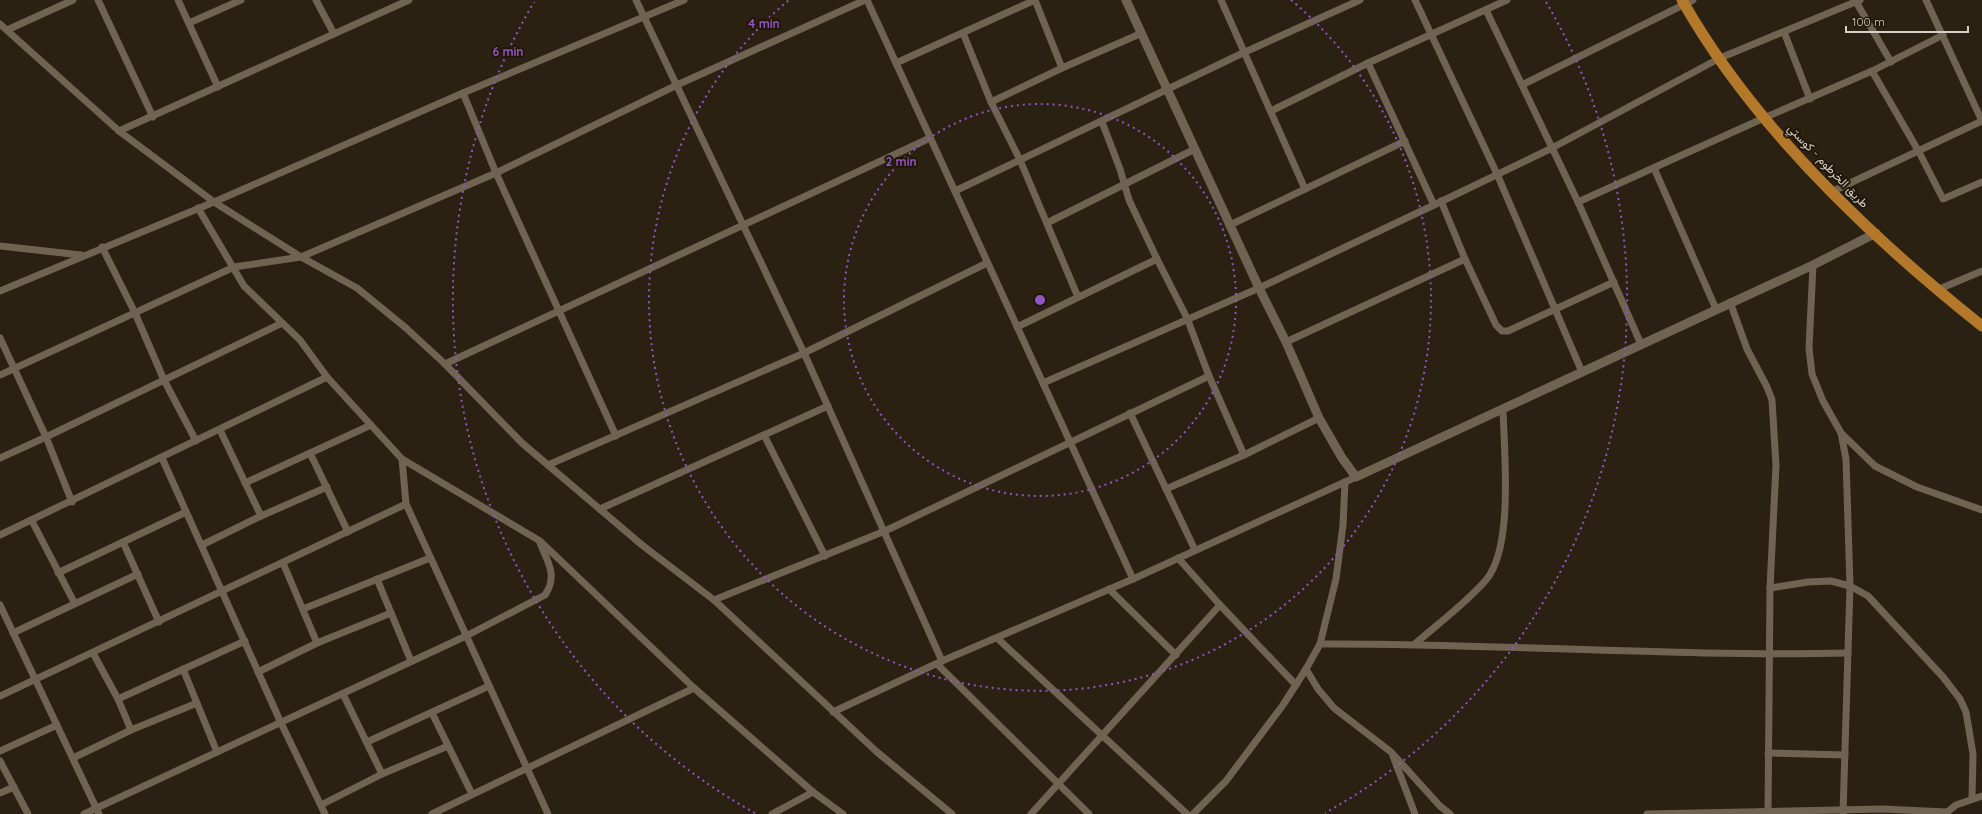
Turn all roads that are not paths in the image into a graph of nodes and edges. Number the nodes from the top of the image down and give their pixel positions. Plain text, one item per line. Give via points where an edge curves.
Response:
1 (73, 0) edge
2 (98, 0) edge
3 (178, 0) edge
4 (241, 0) edge
5 (316, 0) edge
6 (409, 0) edge
7 (636, 0) edge
8 (684, 0) edge
9 (866, 0) edge
10 (1035, 0) edge
11 (1126, 0) edge
12 (1222, 0) edge
13 (1360, 0) edge
14 (1415, 0) edge
15 (1507, 0) edge
16 (1926, 0) edge
17 (1687, 1) edge
18 (1857, 1) edge
19 (398, 2) edge
20 (1486, 10) junction
21 (644, 17) junction
22 (188, 23) junction
23 (0, 25) edge
24 (7, 30) junction
25 (1784, 32) junction
26 (963, 33) junction
27 (1142, 33) junction
28 (334, 34) junction
29 (1431, 34) junction
30 (1943, 36) junction
31 (1245, 52) junction
32 (1720, 58) junction
33 (1891, 62) junction
34 (896, 63) junction
35 (1368, 63) junction
36 (1062, 68) junction
37 (1872, 72) junction
38 (677, 85) junction
39 (1522, 85) junction
40 (218, 87) junction
41 (1167, 90) junction
42 (463, 93) junction
43 (1810, 99) junction
44 (991, 102) junction
45 (1980, 110) edge
46 (1271, 111) junction
47 (153, 117) junction
48 (1764, 118) junction
49 (1982, 121) edge
50 (1102, 122) junction
51 (118, 131) junction
52 (930, 138) junction
53 (1405, 141) junction
54 (1552, 148) junction
55 (1195, 149) junction
56 (1919, 152) junction
57 (1020, 160) junction
58 (1654, 168) junction
59 (496, 173) junction
60 (1497, 174) junction
61 (1982, 182) edge
62 (1125, 184) junction
63 (1305, 189) junction
64 (955, 192) junction
65 (1831, 192) junction
66 (1441, 201) junction
67 (214, 202) junction
68 (1578, 202) junction
69 (1434, 205) junction
70 (198, 208) junction
71 (1047, 223) junction
72 (743, 224) junction
73 (1230, 225) junction
74 (1876, 233) junction
75 (0, 246) edge
76 (102, 247) junction
77 (84, 255) junction
78 (301, 257) junction
79 (1156, 259) junction
80 (1465, 259) junction
81 (987, 263) junction
82 (1813, 265) junction
83 (234, 267) junction
84 (1982, 271) edge
85 (1614, 282) junction
86 (1259, 288) junction
87 (1937, 290) junction
88 (0, 291) edge
89 (1078, 297) junction
90 (1730, 302) junction
91 (1716, 309) junction
92 (1555, 310) junction
93 (559, 312) junction
94 (135, 313) junction
95 (1187, 318) junction
96 (282, 323) junction
97 (1982, 326) edge
98 (1017, 327) junction
99 (0, 338) edge
100 (1286, 342) junction
101 (1641, 344) junction
102 (804, 353) junction
103 (445, 364) junction
104 (15, 368) junction
105 (1582, 372) junction
106 (0, 375) edge
107 (1209, 376) junction
108 (327, 377) junction
109 (164, 380) junction
110 (1043, 383) junction
111 (828, 406) junction
112 (1503, 409) junction
113 (1130, 413) junction
114 (1319, 418) junction
115 (371, 425) junction
116 (220, 430) junction
117 (1841, 433) junction
118 (764, 435) junction
119 (616, 436) junction
120 (46, 437) junction
121 (196, 441) junction
122 (1070, 443) junction
123 (310, 453) junction
124 (1244, 455) junction
125 (0, 458) edge
126 (162, 458) junction
127 (402, 459) junction
128 (548, 465) junction
129 (1356, 477) junction
130 (1344, 482) junction
131 (246, 483) junction
132 (327, 487) junction
133 (1166, 489) junction
134 (72, 502) junction
135 (406, 504) junction
136 (600, 509) junction
137 (1982, 510) edge
138 (186, 512) junction
139 (261, 516) junction
140 (32, 521) junction
141 (885, 531) junction
142 (348, 532) junction
143 (0, 536) edge
144 (540, 541) junction
145 (123, 542) junction
146 (202, 545) junction
147 (1195, 550) junction
148 (825, 556) junction
149 (430, 558) junction
150 (1178, 558) junction
151 (283, 563) junction
152 (58, 573) junction
153 (138, 574) junction
154 (377, 579) junction
155 (1133, 579) junction
156 (1850, 586) junction
157 (1770, 588) junction
158 (1109, 589) junction
159 (223, 592) junction
160 (714, 600) junction
161 (74, 602) junction
162 (0, 605) edge
163 (1220, 605) junction
164 (303, 609) junction
165 (391, 613) junction
166 (159, 622) junction
167 (13, 633) junction
168 (466, 636) junction
169 (997, 638) junction
170 (245, 641) junction
171 (317, 643) junction
172 (1416, 643) junction
173 (1320, 644) junction
174 (93, 653) junction
175 (1848, 653) junction
176 (1176, 654) junction
177 (1769, 655) junction
178 (411, 661) junction
179 (940, 663) junction
180 (183, 669) junction
181 (1306, 669) junction
182 (258, 672) junction
183 (36, 680) junction
184 (1296, 685) junction
185 (489, 686) junction
186 (694, 688) junction
187 (343, 694) junction
188 (0, 696) edge
189 (118, 699) junction
190 (197, 703) junction
191 (833, 712) junction
192 (432, 713) junction
193 (281, 723) junction
194 (57, 725) junction
195 (131, 730) junction
196 (1102, 736) junction
197 (367, 742) junction
198 (448, 746) junction
199 (0, 751) edge
200 (217, 752) junction
201 (1391, 752) junction
202 (1768, 753) junction
203 (1845, 755) junction
204 (72, 758) junction
205 (0, 761) edge
206 (527, 767) junction
207 (382, 774) junction
208 (1059, 784) junction
209 (14, 787) junction
210 (814, 792) junction
211 (0, 793) edge
212 (472, 794) junction
213 (1982, 796) edge
214 (1972, 799) junction
215 (321, 805) junction
216 (97, 811) edge
217 (1844, 812) edge
218 (1768, 813) edge
219 (1946, 813) edge
220 (28, 814) edge
221 (84, 814) edge
222 (325, 814) edge
223 (432, 814) edge
224 (548, 814) edge
225 (773, 814) edge
226 (842, 814) edge
227 (952, 814) edge
228 (1031, 814) edge
229 (1089, 814) edge
230 (1187, 814) edge
231 (1193, 814) edge
232 (1415, 814) edge
233 (1450, 814) edge
234 (1647, 814) edge

1 - 24 street
2 - 47 street
3 - 22 street
4 - 22 street
5 - 28 street
6 - 19 street
7 - 21 street
8 - 21 street
9 - 34 street
9 - 38 street
10 - 26 street
10 - 36 street
11 - 27 street
12 - 31 street
13 - 31 street
14 - 29 street
15 - 20 street
16 - 30 street
17 - 32 highway, طريق الخرطوم - كوستي
17 - 39 street
18 - 25 street
18 - 33 street
19 - 28 street
20 - 29 street
20 - 39 street
21 - 38 street
21 - 42 street
22 - 40 street
23 - 24 street
24 - 51 street
25 - 32 street
25 - 43 street
26 - 34 street
26 - 44 street
27 - 36 street
27 - 41 street
28 - 40 street
29 - 35 street
29 - 60 street
30 - 33 street
30 - 45 street
31 - 41 street
31 - 46 street
32 - 48 highway, طريق الخرطوم - كوستي
32 - 54 street
33 - 37 street
34 - 52 street
35 - 46 street
35 - 53 street
36 - 44 street
37 - 43 street
37 - 56 street
38 - 59 street
38 - 72 street
39 - 54 street
40 - 47 street
41 - 50 street
41 - 55 street
42 - 59 street
42 - 67 street
43 - 48 street
44 - 57 street
45 - 49 street
46 - 63 street
47 - 51 street
48 - 58 street
48 - 65 highway, طريق الخرطوم - كوستي
49 - 56 street
50 - 57 street
50 - 62 street
51 - 67 street
52 - 64 street
52 - 72 street
53 - 63 street
53 - 69 street
54 - 60 street
54 - 68 street
55 - 62 street
55 - 73 street
56 - 61 street via 1943,199
56 - 65 street
57 - 64 street
57 - 71 street
58 - 68 street
58 - 91 street
59 - 78 street
59 - 93 street
60 - 66 street
60 - 92 street
62 - 71 street
62 - 79 street via 1129,200
63 - 73 street
64 - 81 street
65 - 74 highway, طريق الخرطوم - كوستي
66 - 69 street
66 - 80 street
67 - 70 street
67 - 78 street
68 - 85 street
69 - 86 street
70 - 76 street
70 - 83 street
71 - 89 street
72 - 93 street
72 - 102 street
73 - 86 street
74 - 82 street
74 - 87 highway, طريق الخرطوم - كوستي
75 - 77 street
76 - 77 street
76 - 94 street
77 - 88 street
78 - 83 street
78 - 103 street via 357,288
79 - 89 street
79 - 95 street
80 - 92 street via 1496,325 1502,330 1508,331
80 - 100 street
81 - 98 street
81 - 102 street
82 - 90 street
82 - 117 street via 1809,348 1812,374 1823,401
83 - 94 street
83 - 96 street via 244,286
84 - 87 street
85 - 92 street
85 - 101 street
86 - 95 street
86 - 100 street
87 - 97 highway, طريق الخرطوم - كوستي
89 - 98 street
90 - 91 street
90 - 157 street via 1747,349 1772,400 1776,465
91 - 101 street
92 - 105 street
93 - 103 street
93 - 119 street
94 - 104 street
94 - 109 street
95 - 107 street
95 - 110 street
96 - 108 street via 300,340
96 - 109 street
98 - 110 street
99 - 104 street
100 - 114 street
101 - 105 street
102 - 111 street
102 - 119 street
103 - 128 street via 522,443
104 - 106 street
104 - 120 street
105 - 112 street
107 - 113 street
107 - 124 street
108 - 115 street
108 - 116 street
109 - 120 street
109 - 121 street
110 - 122 street
111 - 118 street
111 - 141 street
112 - 129 street
112 - 172 street via 1505,520 1501,551 1487,579
113 - 122 street
113 - 133 street
114 - 124 street
114 - 129 street
115 - 123 street
115 - 127 street
116 - 121 street
116 - 131 street
117 - 137 street via 1875,466 1917,486
117 - 156 street via 1846,459
118 - 136 street
118 - 148 street
119 - 128 street
120 - 125 street
120 - 134 street
121 - 126 street
122 - 141 street
122 - 155 street
123 - 131 street
123 - 132 street
124 - 133 street
126 - 134 street
126 - 138 street
127 - 135 street
127 - 144 street
128 - 136 street
129 - 130 street
130 - 147 street
130 - 173 street via 1343,524 1336,579
131 - 139 street
132 - 139 street
132 - 142 street
133 - 147 street
134 - 140 street
135 - 142 street
135 - 149 street
136 - 160 street
138 - 145 street
138 - 146 street
139 - 146 street
140 - 143 street
140 - 152 street
141 - 148 street
141 - 179 street
142 - 151 street
144 - 168 street via 552,576 545,595
144 - 186 street
145 - 152 street
145 - 153 street
146 - 159 street
147 - 150 street
148 - 160 street
149 - 154 street
149 - 168 street
150 - 155 street
150 - 163 street
151 - 159 street
151 - 164 street
152 - 161 street
153 - 161 street
153 - 166 street
154 - 164 street
154 - 165 street
155 - 158 street
156 - 157 street via 1831,581
156 - 175 street
156 - 214 street via 1868,596 1943,677 1960,700 1966,712 1972,754
157 - 177 street
158 - 169 street
158 - 176 street
159 - 166 street
159 - 170 street
160 - 191 street
161 - 167 street
162 - 167 street
163 - 176 street
163 - 184 street
164 - 171 street
165 - 171 street
165 - 178 street
166 - 174 street
167 - 183 street
168 - 178 street
168 - 185 street
169 - 179 street
169 - 196 street
170 - 180 street
170 - 182 street
171 - 182 street
172 - 173 street
172 - 177 street
173 - 181 street
174 - 183 street
174 - 189 street
175 - 177 street
175 - 203 street
176 - 196 street
177 - 202 street
178 - 187 street
179 - 191 street
179 - 208 street
180 - 189 street
180 - 190 street
181 - 184 street
181 - 201 street via 1334,708
182 - 193 street
183 - 188 street
183 - 194 street
184 - 231 street via 1226,781
185 - 192 street
185 - 206 street
186 - 206 street
186 - 210 street
187 - 193 street
187 - 197 street
189 - 195 street
190 - 195 street
190 - 200 street
191 - 227 street
192 - 197 street
192 - 198 street
193 - 200 street
193 - 215 street
194 - 199 street
194 - 204 street
195 - 204 street
196 - 208 street
196 - 230 street
197 - 207 street
198 - 207 street
198 - 212 street
200 - 216 street
201 - 232 street
201 - 233 street
202 - 203 street
202 - 218 street
203 - 217 street
204 - 216 street
205 - 209 street
206 - 212 street
206 - 224 street
207 - 215 street
208 - 228 street
208 - 229 street
209 - 211 street
209 - 220 street
210 - 225 street
210 - 226 street
212 - 223 street
213 - 214 street
214 - 219 street via 1956,805
215 - 222 street
216 - 221 street
217 - 218 street
217 - 219 street via 1883,809
218 - 234 street

